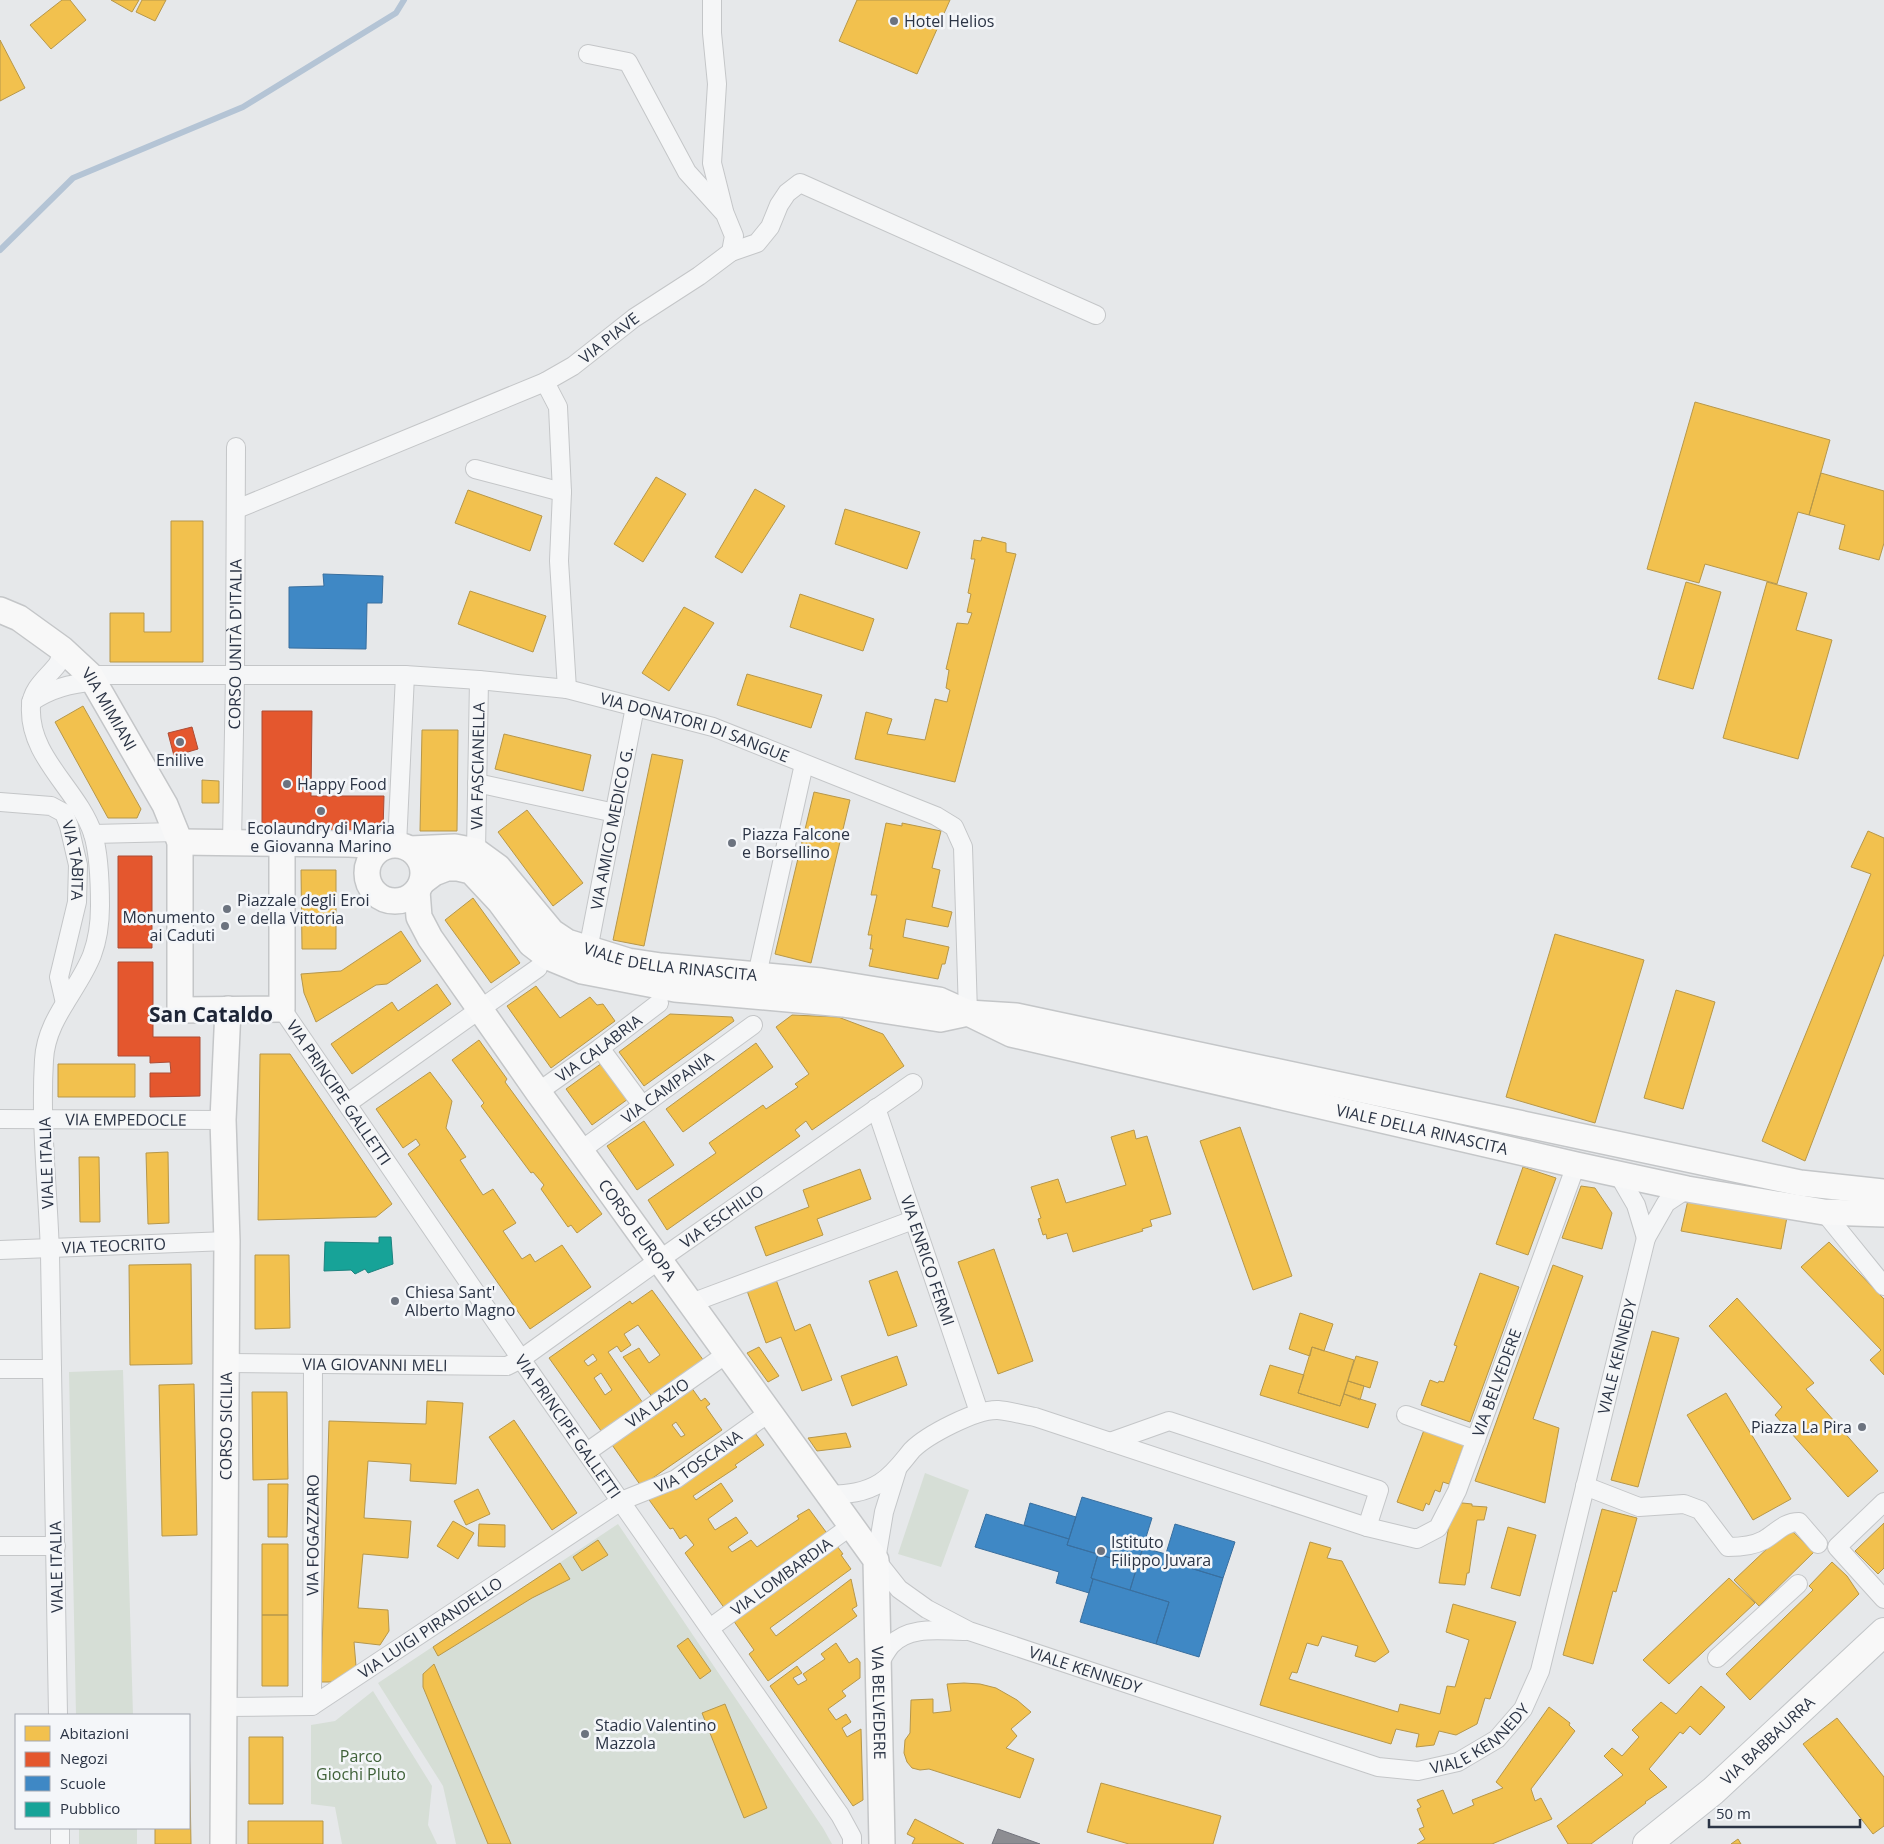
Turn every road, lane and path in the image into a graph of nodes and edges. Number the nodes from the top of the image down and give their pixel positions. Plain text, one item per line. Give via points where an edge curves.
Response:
1 (712, 0) edge
2 (588, 54) dead end
3 (725, 214) junction
4 (731, 252) junction
5 (1096, 315) dead end
6 (545, 382) junction
7 (236, 447) dead end
8 (475, 469) dead end
9 (562, 492) junction
10 (237, 509) junction
11 (0, 610) edge
12 (62, 649) junction
13 (235, 675) junction
14 (405, 675) junction
15 (92, 678) junction
16 (479, 680) junction
17 (567, 689) junction
18 (31, 703) junction
19 (635, 707) junction
20 (804, 764) junction
21 (477, 783) junction
22 (0, 802) edge
23 (615, 813) junction
24 (93, 834) junction
25 (178, 837) junction
26 (232, 843) junction
27 (282, 843) junction
28 (349, 844) junction
29 (397, 847) junction
30 (476, 851) junction
31 (366, 868) junction
32 (419, 886) junction
33 (588, 950) junction
34 (538, 968) dead end
35 (757, 975) junction
36 (64, 1003) junction
37 (659, 1003) dead end
38 (228, 1009) junction
39 (282, 1009) junction
40 (480, 1010) junction
41 (968, 1013) junction
42 (753, 1025) dead end
43 (600, 1048) junction
44 (913, 1083) dead end
45 (538, 1092) junction
46 (348, 1103) junction
47 (642, 1105) junction
48 (876, 1108) junction
49 (0, 1119) edge
50 (44, 1119) junction
51 (223, 1120) junction
52 (580, 1150) junction
53 (1576, 1166) junction
54 (1618, 1174) junction
55 (1687, 1188) junction
56 (1884, 1192) edge
57 (1824, 1212) junction
58 (1884, 1214) edge
59 (913, 1220) junction
60 (1646, 1238) junction
61 (227, 1241) junction
62 (50, 1249) junction
63 (0, 1250) edge
64 (659, 1260) junction
65 (1884, 1286) edge
66 (691, 1303) junction
67 (728, 1353) junction
68 (521, 1359) junction
69 (227, 1363) junction
70 (312, 1364) junction
71 (0, 1369) edge
72 (52, 1369) junction
73 (770, 1412) junction
74 (979, 1412) junction
75 (1406, 1416) dead end
76 (1476, 1440) junction
77 (1110, 1442) junction
78 (587, 1452) junction
79 (897, 1470) junction
80 (1585, 1486) junction
81 (829, 1496) junction
82 (621, 1502) junction
83 (1884, 1502) edge
84 (851, 1526) junction
85 (1367, 1527) junction
86 (1818, 1544) dead end
87 (0, 1546) edge
88 (56, 1546) junction
89 (876, 1560) junction
90 (1798, 1584) dead end
91 (1884, 1599) edge
92 (710, 1628) junction
93 (969, 1630) junction
94 (1884, 1632) edge
95 (1717, 1658) dead end
96 (878, 1665) junction
97 (312, 1706) junction
98 (224, 1707) junction
99 (58, 1714) edge
100 (60, 1829) edge
101 (852, 1840) edge
102 (882, 1841) edge
103 (60, 1844) edge
104 (223, 1844) edge
105 (1647, 1844) edge

1 - 3 street via 717,84 712,162
2 - 3 street via 628,62 687,172
3 - 4 street via 734,236
4 - 5 street, VIA PIAVE via 757,243 770,227 787,193 800,183
4 - 6 street, VIA PIAVE via 634,318 574,366
6 - 9 street via 558,407
6 - 10 street, VIA PIAVE
7 - 10 street, CORSO UNITÀ D'ITALIA
8 - 9 street
9 - 17 street via 559,561
10 - 13 street, CORSO UNITÀ D'ITALIA
11 - 12 street, VIA MIMIANI via 19,618
12 - 15 street, VIA MIMIANI
12 - 18 street via 59,663 41,682
13 - 14 street, VIA DONATORI DI SANGUE
13 - 15 street, VIA DONATORI DI SANGUE
13 - 26 street, CORSO UNITÀ D'ITALIA
14 - 16 street, VIA DONATORI DI SANGUE
14 - 29 street
15 - 18 street, VIA DONATORI DI SANGUE via 46,692
15 - 25 street, VIA MIMIANI via 164,805
16 - 17 street, VIA DONATORI DI SANGUE
16 - 21 street, VIA FASCIANELLA
17 - 19 street, VIA DONATORI DI SANGUE
18 - 24 street, VIALE ITALIA via 31,720 42,751
19 - 20 street, VIA DONATORI DI SANGUE via 713,727
19 - 23 street, VIA AMICO MEDICO G.
20 - 35 street
20 - 41 street, VIA DONATORI DI SANGUE via 936,816 954,827 963,847
21 - 23 street
21 - 30 street, VIA FASCIANELLA
22 - 36 street, VIA TABITA via 51,806 64,814 69,826 78,865 78,902 59,977
23 - 33 street, VIA AMICO MEDICO G.
24 - 25 street
24 - 36 street, VIALE ITALIA via 99,879 98,934 91,956
25 - 26 street
25 - 38 street via 180,1010
26 - 27 street
27 - 28 street
27 - 39 street
28 - 29 street, VIALE DELLA RINASCITA
28 - 31 street
29 - 30 street, VIALE DELLA RINASCITA via 455,846
29 - 31 street via 376,851
29 - 32 street via 417,856 422,864
30 - 33 street, VIALE DELLA RINASCITA via 498,868 552,932
31 - 32 street via 369,886 383,899 392,901 410,897
32 - 40 street, CORSO EUROPA via 419,917
32 - 41 street, VIALE DELLA RINASCITA via 434,873 447,868 471,871 500,902 531,944 548,956 582,970 675,989 843,1004 940,1019
33 - 35 street, VIALE DELLA RINASCITA via 636,962
34 - 40 street
35 - 41 street, VIALE DELLA RINASCITA via 821,980 940,1000
36 - 50 street, VIALE ITALIA via 47,1038
37 - 43 street, VIA CALABRIA
38 - 39 street
38 - 51 street, CORSO SICILIA
39 - 46 street, VIA PRINCIPE GALLETTI
40 - 45 street, CORSO EUROPA
40 - 46 street
41 - 53 street, VIALE DELLA RINASCITA via 1011,1034
41 - 56 street, VIALE DELLA RINASCITA via 1016,1016 1800,1183
42 - 47 street, VIA CAMPANIA
43 - 45 street, VIA CALABRIA
43 - 47 street
44 - 48 street, VIA ESCHILIO
45 - 52 street, CORSO EUROPA
46 - 68 street, VIA PRINCIPE GALLETTI
47 - 52 street, VIA CAMPANIA
48 - 59 street, VIA ENRICO FERMI
48 - 64 street, VIA ESCHILIO
49 - 50 street, VIA EMPEDOCLE
50 - 51 street, VIA EMPEDOCLE
50 - 62 street, VIALE ITALIA
51 - 61 street, CORSO SICILIA
52 - 64 street, CORSO EUROPA
53 - 54 street, VIALE DELLA RINASCITA
53 - 76 street, VIA BELVEDERE
54 - 55 street, VIALE DELLA RINASCITA
54 - 60 street via 1636,1205
55 - 57 street, VIALE DELLA RINASCITA
55 - 60 street, VIALE KENNEDY via 1666,1203
57 - 58 street, VIALE DELLA RINASCITA
57 - 65 street
59 - 66 street
59 - 74 street, VIA ENRICO FERMI
60 - 80 street, VIALE KENNEDY
61 - 62 street, VIA TEOCRITO
61 - 69 street, CORSO SICILIA
62 - 63 street, VIA TEOCRITO
62 - 72 street, VIALE ITALIA
64 - 66 street, CORSO EUROPA
64 - 68 street, VIA ESCHILIO
66 - 67 street, CORSO EUROPA
67 - 73 street, CORSO EUROPA
67 - 78 street, VIA LAZIO
68 - 70 street, VIA GIOVANNI MELI via 507,1366
68 - 78 street, VIA PRINCIPE GALLETTI
69 - 70 street, VIA GIOVANNI MELI
69 - 98 street, CORSO SICILIA
70 - 97 street, VIA FOGAZZARO
71 - 72 street
72 - 88 street, VIALE ITALIA
73 - 81 street, CORSO EUROPA
73 - 82 street, VIA TOSCANA via 676,1479
74 - 77 street, VIA BELVEDERE via 997,1410 1035,1418
74 - 79 street, VIA BELVEDERE via 949,1425 914,1449
75 - 76 street
76 - 85 street, VIA BELVEDERE via 1457,1492 1438,1528 1417,1539
77 - 85 street, VIA BELVEDERE
77 - 85 street via 1169,1421 1379,1490
78 - 82 street, VIA PRINCIPE GALLETTI
79 - 81 street via 858,1494
79 - 89 street via 884,1512
80 - 86 street via 1639,1507 1684,1504 1700,1510 1728,1547 1744,1547 1762,1541 1789,1522 1799,1522
80 - 93 street, VIALE KENNEDY via 1540,1671 1523,1709 1497,1739 1458,1762 1418,1771 1378,1767
81 - 84 street, CORSO EUROPA
82 - 92 street, VIA PRINCIPE GALLETTI
82 - 97 street, VIA LUIGI PIRANDELLO
83 - 91 street via 1837,1547
84 - 89 street, CORSO EUROPA
84 - 92 street, VIA LOMBARDIA
87 - 88 street
88 - 99 street, VIALE ITALIA
89 - 93 street via 899,1589 927,1609
89 - 96 street, VIA BELVEDERE
90 - 95 street
92 - 101 street, VIA PRINCIPE GALLETTI via 840,1815
93 - 96 street via 918,1631 903,1635 890,1646
94 - 105 main road, VIA BABBAURRA via 1712,1791
96 - 102 street, VIA BELVEDERE
97 - 98 street
98 - 104 street, CORSO SICILIA
100 - 103 street
101 - 102 street via 866,1843

